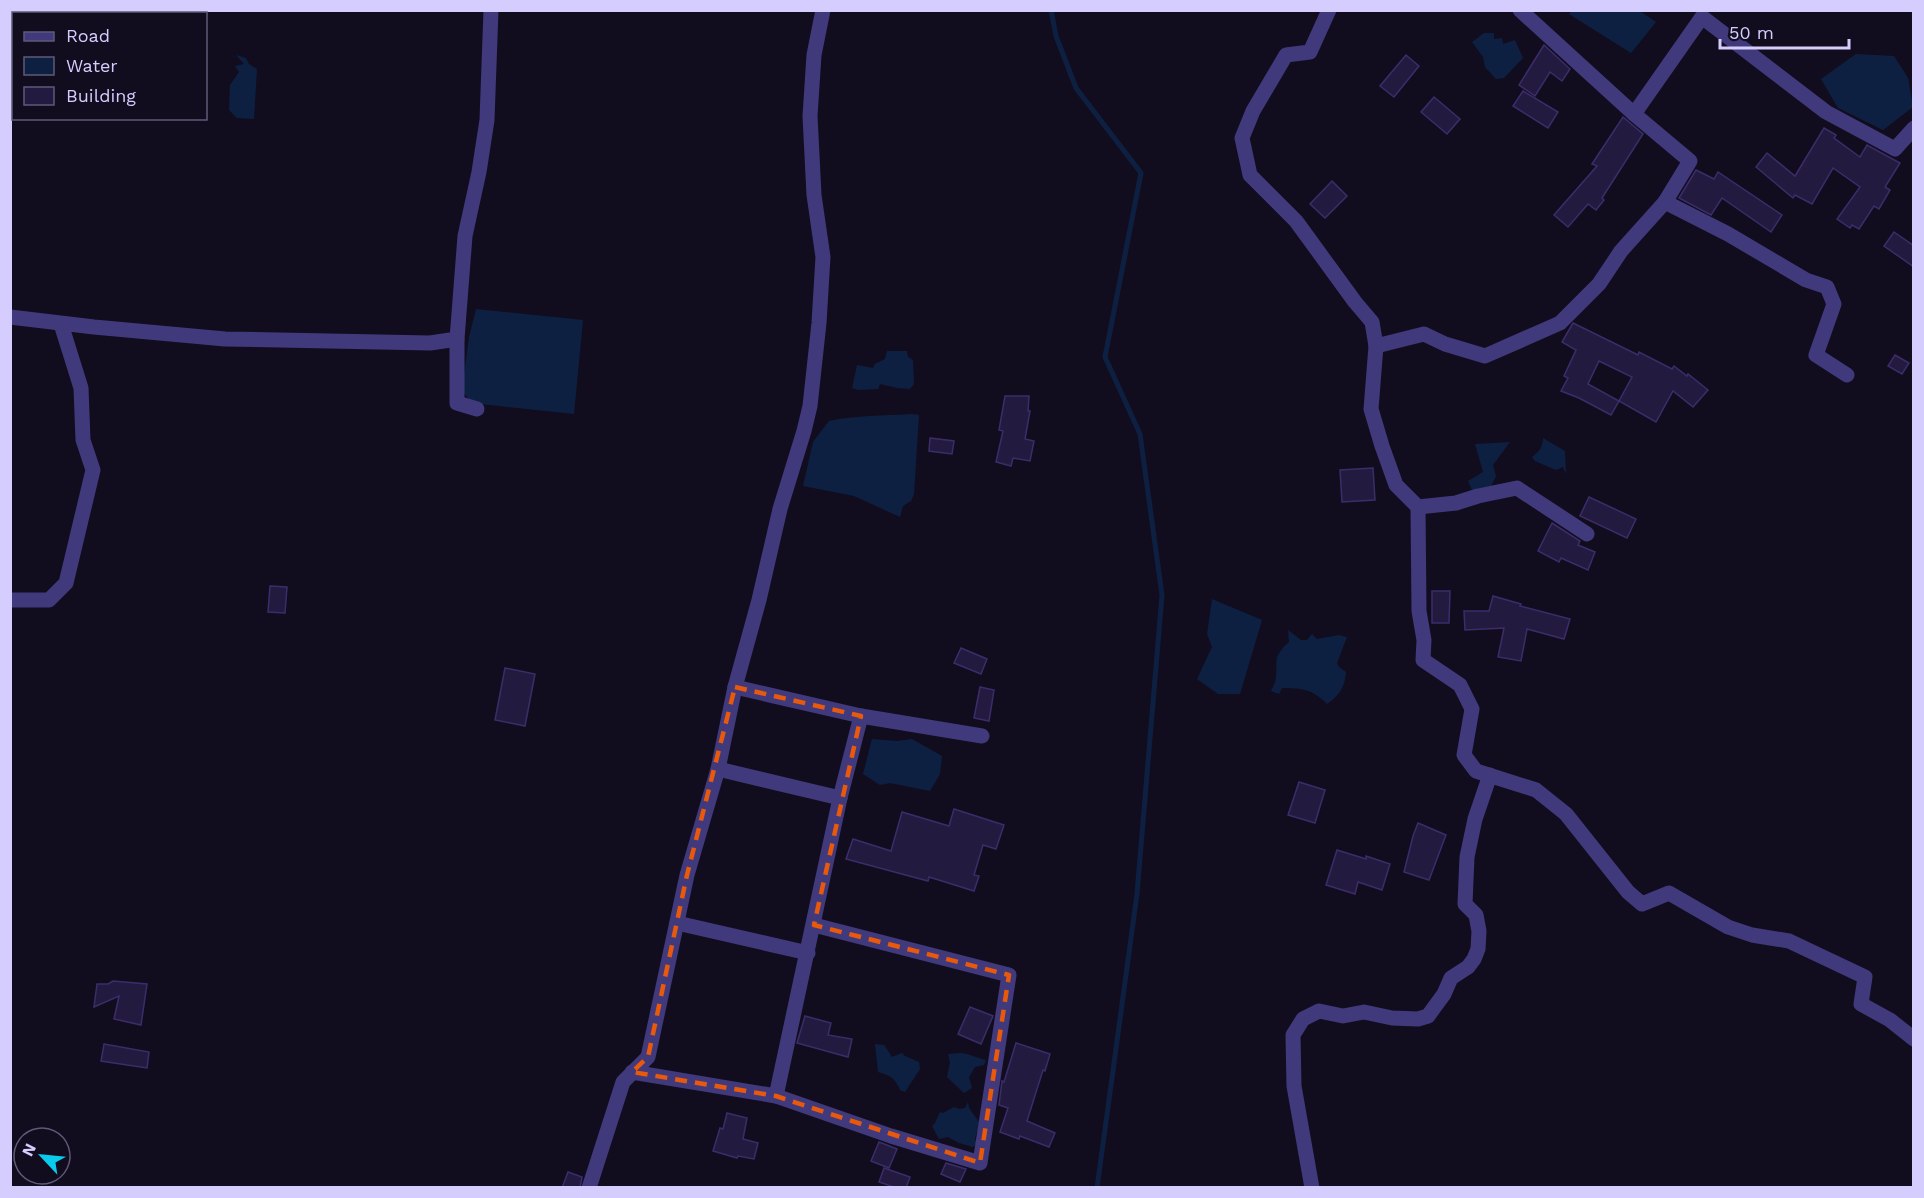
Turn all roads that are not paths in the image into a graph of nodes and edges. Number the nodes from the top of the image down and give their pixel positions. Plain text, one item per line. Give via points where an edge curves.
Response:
1 (491, 10) edge
2 (823, 10) edge
3 (1329, 10) edge
4 (1520, 10) edge
5 (1634, 114) junction
6 (1914, 128) edge
7 (1665, 202) junction
8 (10, 318) edge
9 (62, 324) junction
10 (457, 339) junction
11 (1376, 346) junction
12 (1847, 375) dead end
13 (477, 410) dead end
14 (1419, 507) junction
15 (1587, 534) dead end
16 (10, 600) edge
17 (735, 687) junction
18 (861, 716) junction
19 (982, 736) dead end
20 (717, 769) junction
21 (1490, 775) junction
22 (840, 798) junction
23 (677, 923) junction
24 (814, 925) junction
25 (808, 953) junction
26 (1914, 1039) edge
27 (632, 1072) junction
28 (776, 1096) junction
29 (589, 1188) edge
30 (1312, 1188) edge

1 - 10 street via 487,120 465,236
2 - 17 street via 814,55 810,116 814,195 823,257 810,406
3 - 11 street via 1310,52 1286,55 1242,138 1251,175 1296,221 1372,322
4 - 5 street
5 - 6 street via 1702,16 1826,112 1895,149
5 - 7 street via 1690,161
7 - 11 street via 1621,251 1599,284 1560,323 1485,356 1424,334
7 - 12 street via 1806,280 1827,287 1834,304 1816,355
8 - 9 street
9 - 10 street via 225,339 430,344
9 - 16 street via 81,388 83,440 93,470 66,583 49,600
10 - 13 street via 457,403
11 - 14 street via 1371,409 1396,485
14 - 15 street via 1456,503 1517,488
14 - 21 street via 1423,660 1460,686 1472,709 1464,755 1476,771
17 - 18 street
17 - 20 street
18 - 19 street
18 - 22 street
20 - 22 street
20 - 23 street
21 - 26 street via 1536,790 1566,814 1642,904 1669,893 1728,927 1789,941 1864,977 1861,1004
21 - 30 street via 1467,857 1465,904 1476,915 1479,930 1478,949 1468,967 1451,978 1428,1016 1392,1018 1364,1012 1343,1016 1320,1011 1303,1019 1293,1035 1294,1086
22 - 24 street
23 - 25 street
23 - 27 street via 648,1057
24 - 25 street
24 - 28 street via 1009,975 980,1163
25 - 28 street
27 - 28 street
27 - 29 street via 622,1082

